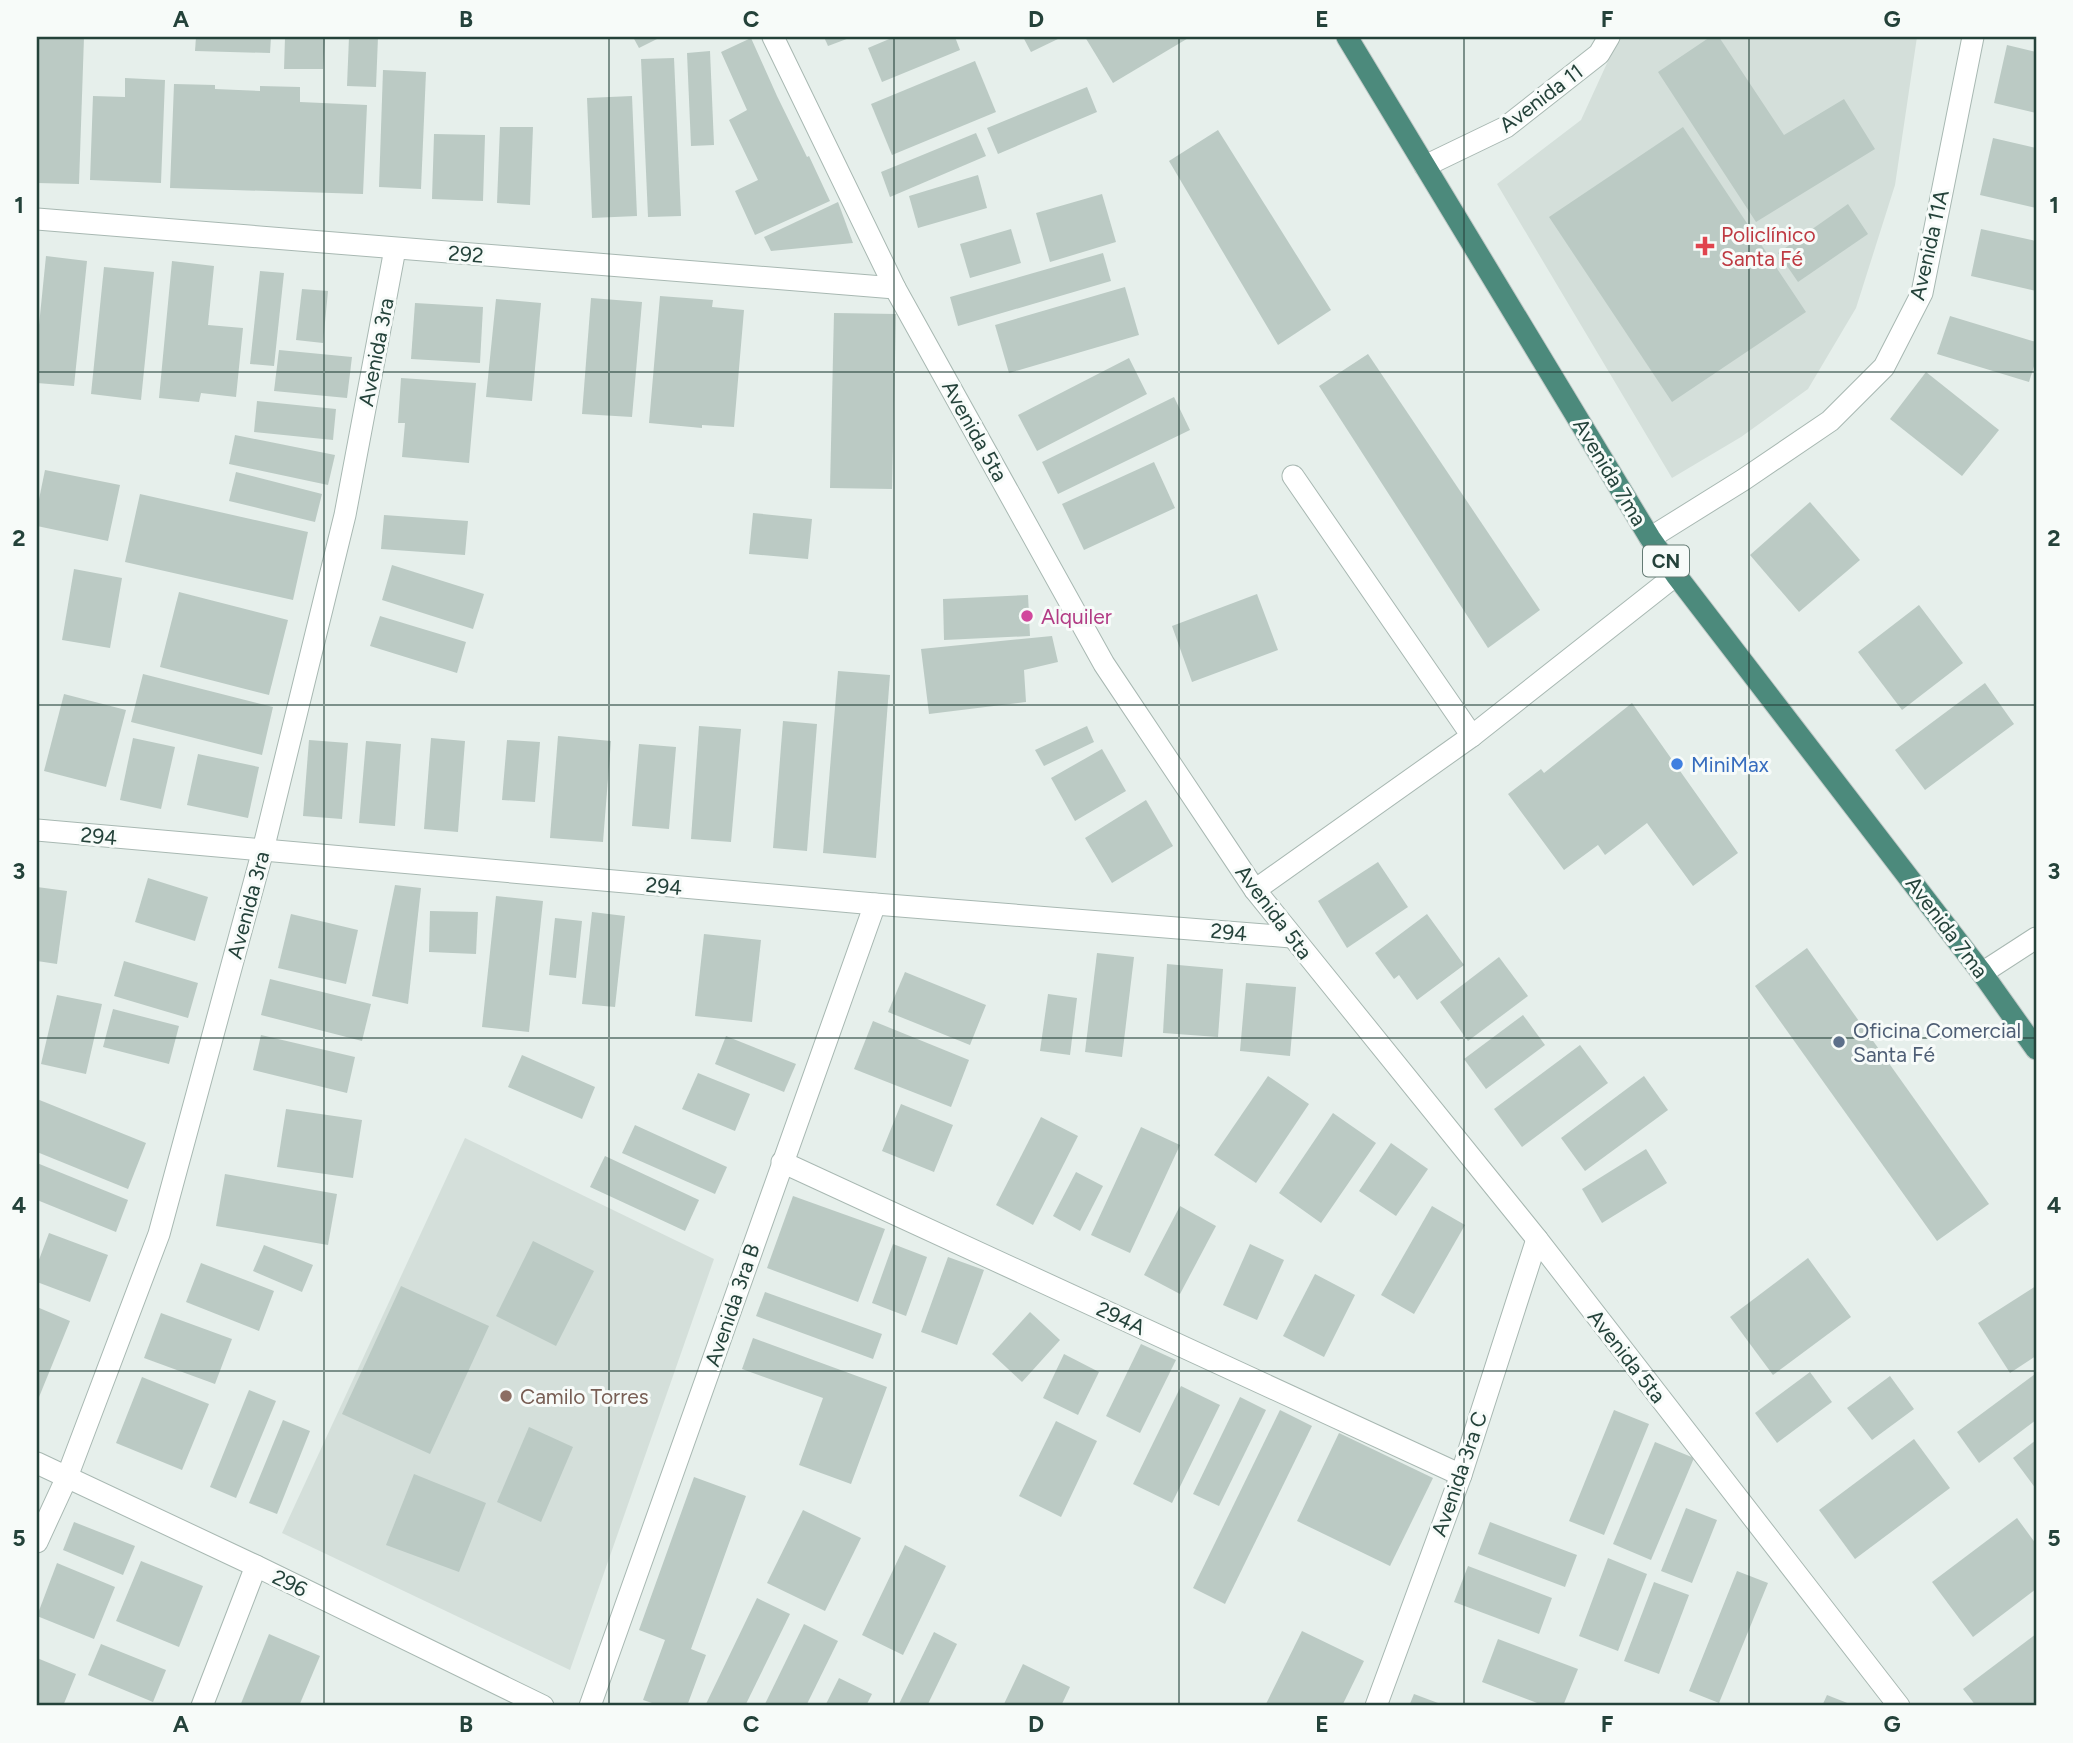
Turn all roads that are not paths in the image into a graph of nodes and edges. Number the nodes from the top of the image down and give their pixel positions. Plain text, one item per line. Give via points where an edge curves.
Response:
1 (773, 37) edge
2 (1348, 37) edge
3 (1609, 37) edge
4 (1973, 37) edge
5 (1425, 166) junction
6 (37, 219) edge
7 (396, 248) junction
8 (895, 288) junction
9 (1293, 476) dead end
10 (1650, 538) junction
11 (1676, 575) junction
12 (1472, 736) junction
13 (37, 830) edge
14 (263, 850) junction
15 (1255, 890) junction
16 (876, 904) junction
17 (1291, 937) junction
18 (2036, 938) edge
19 (1982, 973) junction
20 (2036, 1049) edge
21 (782, 1162) junction
22 (1536, 1239) junction
23 (37, 1463) edge
24 (1461, 1475) junction
25 (67, 1477) junction
26 (37, 1542) edge
27 (256, 1566) junction
28 (202, 1706) edge
29 (543, 1706) edge
30 (590, 1706) edge
31 (1376, 1706) edge
32 (1899, 1706) edge

1 - 8 street, Avenida 5ta
2 - 5 highway, Avenida 7ma / CN
3 - 5 street, Avenida 11 via 1599,54 1506,127
4 - 10 street, Avenida 11A via 1922,293 1884,367 1830,421
5 - 10 highway, Avenida 7ma / CN
6 - 7 street, 292
7 - 8 street, 292
7 - 14 street, Avenida 3ra via 345,515
8 - 15 street, Avenida 5ta via 1104,664
9 - 12 street
10 - 11 highway, Avenida 7ma / CN
11 - 12 street, 294
11 - 19 highway, Avenida 7ma / CN
12 - 15 street, 294
13 - 14 street, 294
14 - 16 street, 294
14 - 25 street, Avenida 3ra via 159,1234
15 - 17 street, Avenida 5ta
16 - 17 street, 294
16 - 21 street, Avenida 3ra B
17 - 22 street, Avenida 5ta
18 - 19 street
19 - 20 highway, Avenida 7ma / CN
21 - 24 street, 294A
21 - 30 street, Avenida 3ra B
22 - 24 street, Avenida 3ra C
22 - 32 street, Avenida 5ta
23 - 25 street, 296
24 - 31 street, Avenida 3ra C
25 - 26 street, Avenida 3ra
25 - 27 street, 296
27 - 28 street
27 - 29 street, 296

